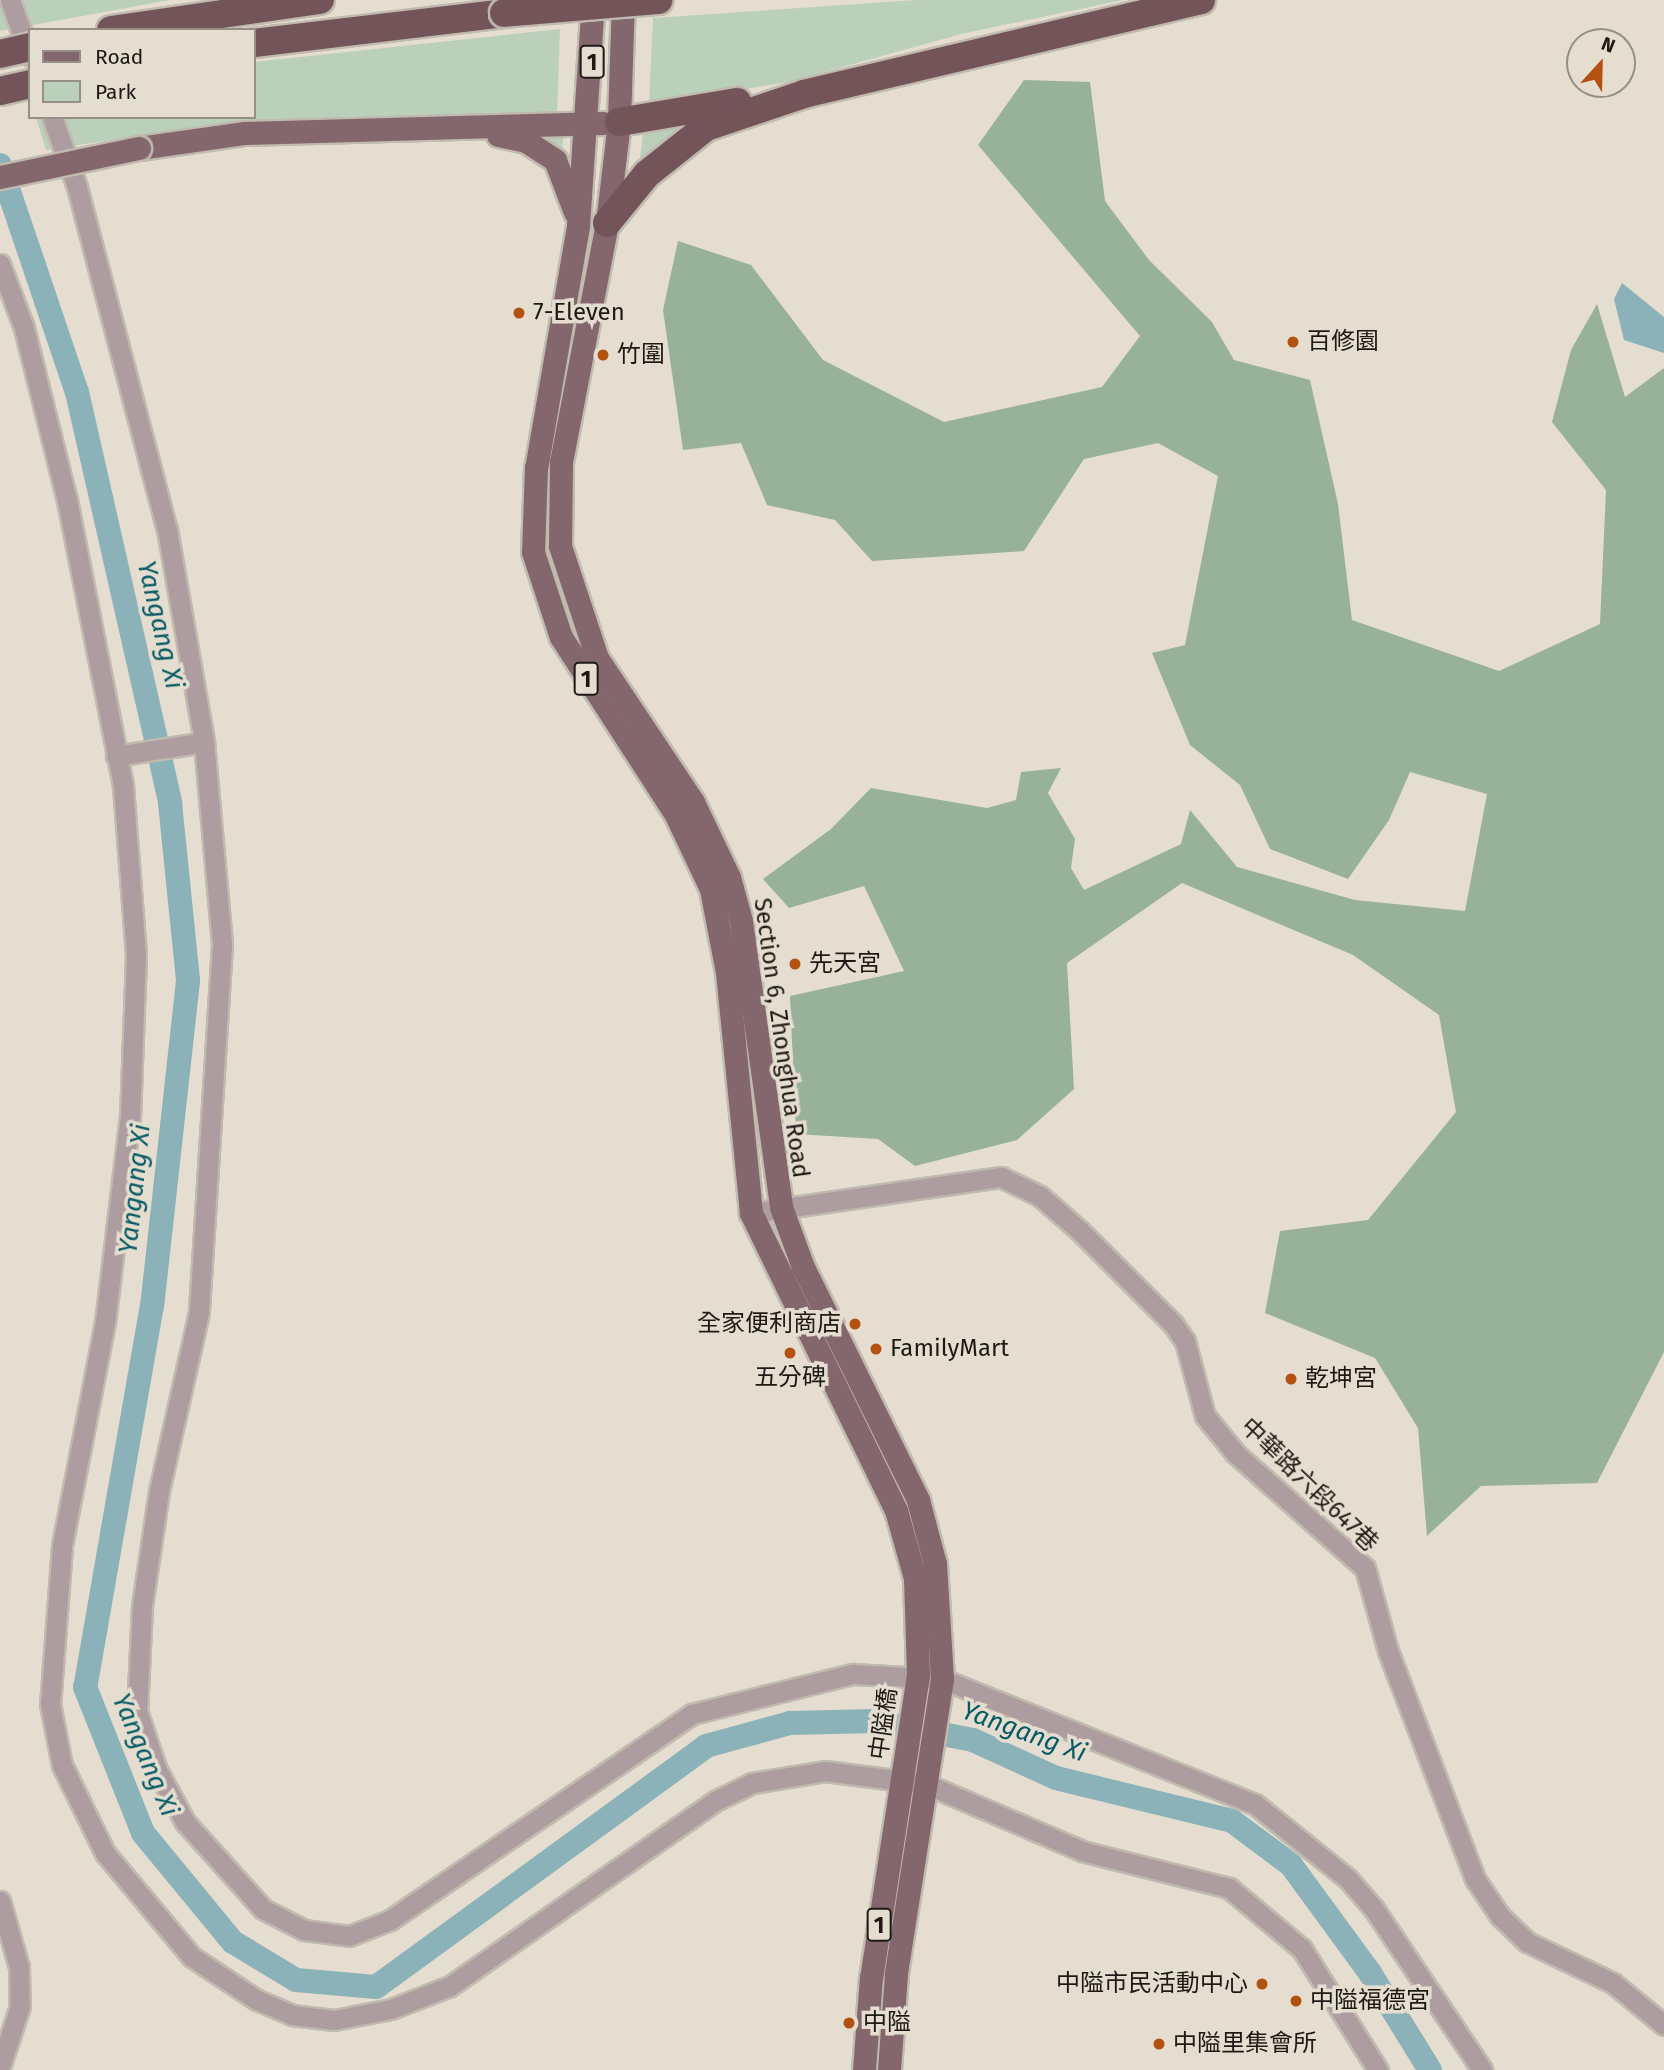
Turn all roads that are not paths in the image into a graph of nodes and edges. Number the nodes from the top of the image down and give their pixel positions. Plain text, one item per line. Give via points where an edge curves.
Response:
1 (10, 0) edge
2 (320, 0) edge
3 (593, 0) edge
4 (623, 0) edge
5 (658, 0) edge
6 (1201, 0) edge
7 (124, 28) edge
8 (256, 43) edge
9 (28, 47) edge
10 (28, 50) edge
11 (0, 54) edge
12 (28, 84) edge
13 (0, 91) edge
14 (804, 94) junction
15 (53, 119) edge
16 (619, 122) junction
17 (589, 124) junction
18 (407, 128) junction
19 (0, 177) edge
20 (607, 223) junction
21 (578, 226) junction
22 (0, 264) edge
23 (204, 741) junction
24 (116, 756) junction
25 (782, 1208) junction
26 (751, 1213) junction
27 (918, 1675) junction
28 (942, 1679) junction
29 (902, 1780) junction
30 (926, 1784) junction
31 (0, 1901) edge
32 (1664, 2025) edge
33 (0, 2067) edge
34 (864, 2070) edge
35 (889, 2070) edge
36 (1378, 2070) edge
37 (1482, 2070) edge

1 - 10 street
2 - 7 highway
3 - 17 main road, Section 6, Zhonghua Road / 1
4 - 16 main road, Section 6, Zhonghua Road / 1
5 - 8 highway, bridge
6 - 14 highway
9 - 11 highway, bridge
12 - 13 highway
14 - 16 highway
14 - 20 highway via 706,127 647,174
15 - 23 street via 77,187 167,529
16 - 17 main road
16 - 20 main road, Section 6, Zhonghua Road / 1
17 - 18 main road
17 - 21 main road, Section 6, Zhonghua Road / 1
18 - 19 main road, bridge via 245,133 139,148
18 - 21 main road via 526,141 555,160 570,189
20 - 25 main road, Section 6, Zhonghua Road / 1 via 561,463 560,546 597,658 693,802 729,877 741,921
21 - 26 main road, Section 6, Zhonghua Road / 1 via 536,468 534,552 542,594 561,637 676,816 711,889 727,972
22 - 24 street via 24,328 67,500
23 - 24 street
23 - 27 street via 222,945 199,1312 159,1491 142,1606 137,1711 157,1770 185,1822 263,1909 304,1930 349,1936 390,1920 692,1714 853,1674
24 - 29 street via 136,955 130,1116 105,1322 62,1546 50,1704 62,1765 105,1853 192,1957 257,2000 292,2015 334,2020 391,2009 450,1986 715,1801 752,1783 825,1771
25 - 26 street, 中華路六段647巷
25 - 28 main road, Section 6, Zhonghua Road / 1 via 803,1267 918,1500 940,1596
25 - 32 street, 中華路六段647巷 via 1001,1177 1031,1190 1080,1231 1185,1341 1205,1416 1236,1454 1365,1569 1388,1651 1470,1866 1500,1916 1527,1942 1613,1983
26 - 27 main road, Section 6, Zhonghua Road / 1 via 896,1510 915,1578
27 - 28 street
27 - 29 main road, 中隘橋 / 1
28 - 30 main road, 中隘橋 / 1
28 - 37 street via 1255,1804 1348,1879 1374,1909
29 - 30 street
29 - 34 main road, 1 via 871,1977
30 - 35 main road, 1 via 897,1974
30 - 36 street via 1082,1851 1229,1888 1302,1949
31 - 33 street via 19,1967 20,2006

